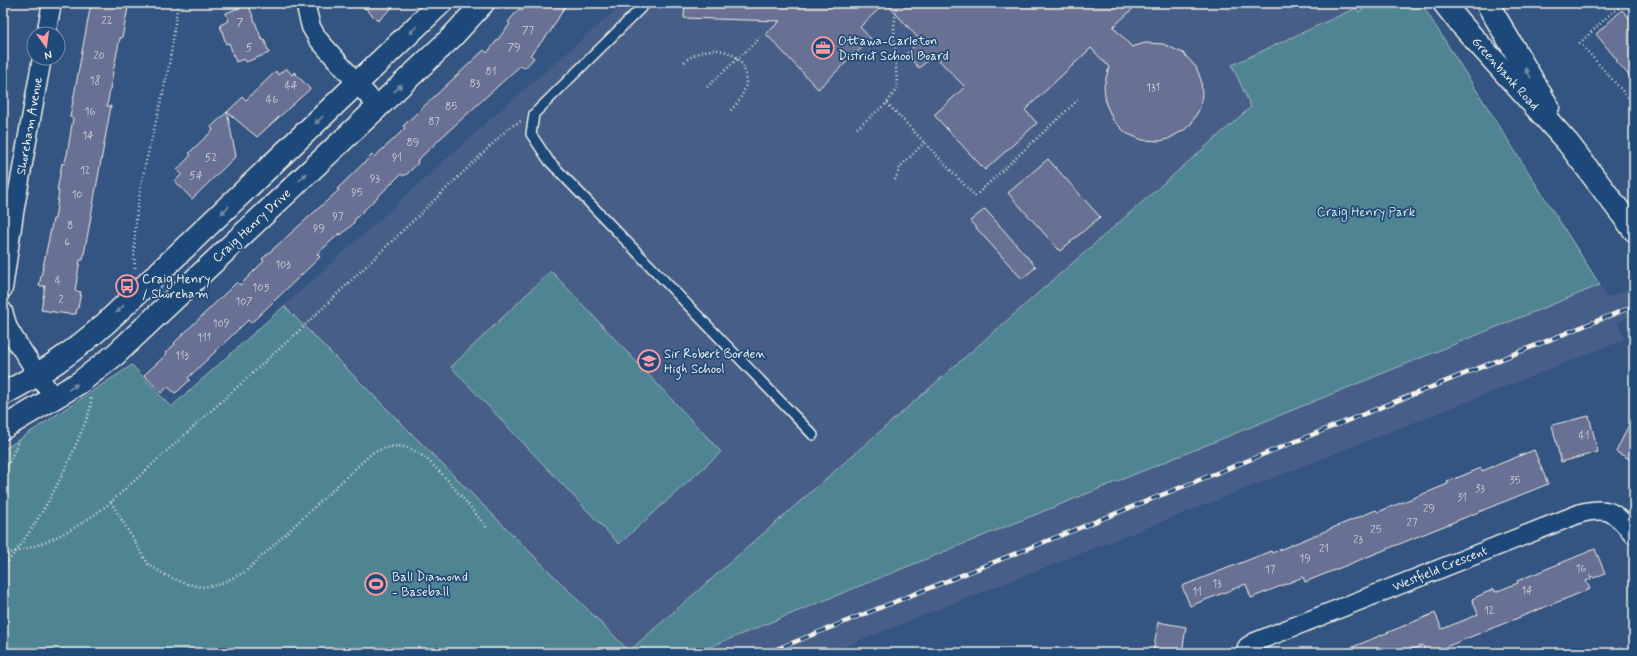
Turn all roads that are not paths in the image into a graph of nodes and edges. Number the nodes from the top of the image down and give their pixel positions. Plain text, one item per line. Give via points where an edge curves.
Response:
1 (52, 3) edge
2 (305, 3) edge
3 (441, 3) edge
4 (483, 3) edge
5 (646, 3) edge
6 (1444, 3) edge
7 (1487, 3) edge
8 (48, 26) edge
9 (40, 66) edge
10 (357, 84) junction
11 (378, 107) junction
12 (1568, 143) junction
13 (8, 213) edge
14 (1634, 230) edge
15 (3, 289) edge
16 (3, 310) edge
17 (37, 375) junction
18 (3, 394) edge
19 (54, 399) junction
20 (12, 432) edge
21 (813, 435) dead end
22 (1634, 535) edge
23 (1245, 653) edge

1 - 8 street
2 - 10 street via 311,27 318,39
3 -> 10 street
11 -> 4 street, Craig Henry Drive via 451,38
5 - 21 lane via 534,114 531,134 549,161
6 - 12 street, Greenbank Road
12 -> 7 street, Greenbank Road
9 - 13 street, Shoreham Avenue
10 - 11 street
10 -> 17 street via 80,346
19 -> 11 street, Craig Henry Drive via 98,370 116,354
12 - 14 street, Greenbank Road
13 - 15 street, Shoreham Avenue
16 - 17 street via 8,328
17 - 18 street
17 - 19 street
19 - 20 street, Craig Henry Drive
22 - 23 street, Westfield Crescent via 1617,515 1597,509 1581,513 1255,642 1247,647

